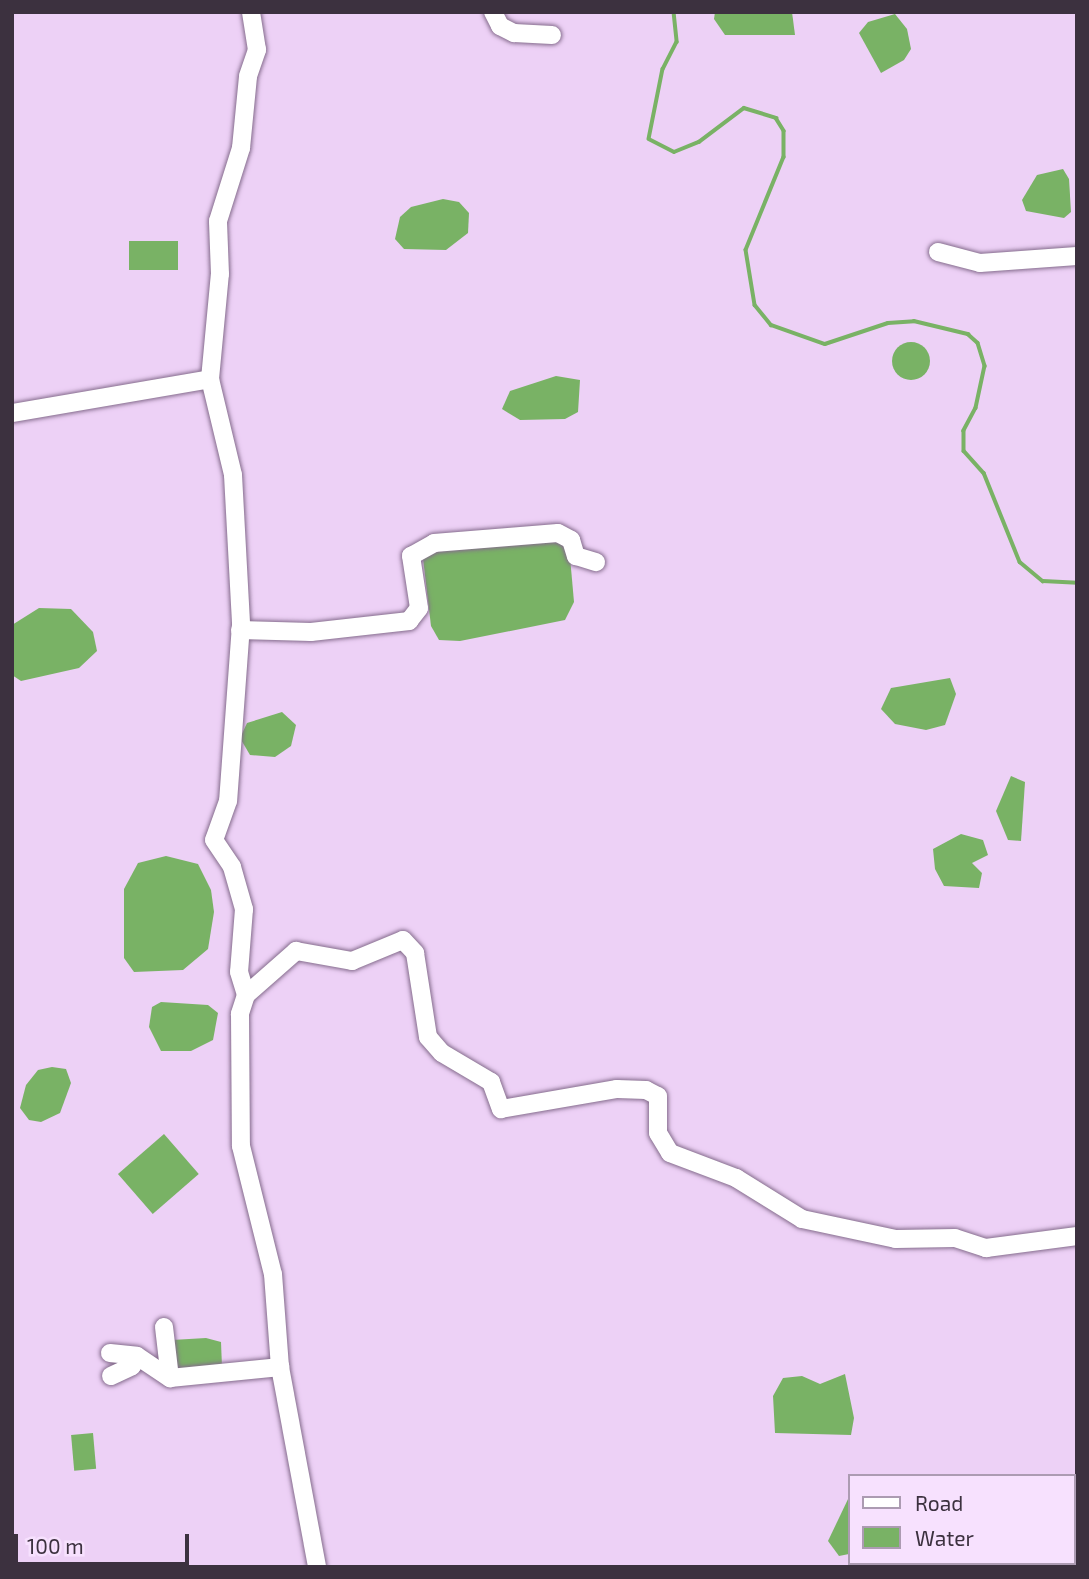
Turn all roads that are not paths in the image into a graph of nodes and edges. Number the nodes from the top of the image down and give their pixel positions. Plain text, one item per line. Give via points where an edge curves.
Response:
1 (493, 12) edge
2 (256, 13) edge
3 (552, 35) dead end
4 (938, 252) dead end
5 (1077, 256) edge
6 (210, 379) junction
7 (12, 413) edge
8 (596, 562) dead end
9 (240, 630) junction
10 (246, 995) junction
11 (1077, 1236) edge
12 (163, 1327) dead end
13 (110, 1353) dead end
14 (136, 1356) junction
15 (280, 1367) junction
16 (111, 1376) dead end
17 (170, 1378) junction
18 (317, 1567) edge

1 - 3 street via 500,26 514,33
2 - 6 street via 257,50 248,76 241,148 218,220 219,298
4 - 5 street via 980,263
6 - 7 street
6 - 9 street via 233,475
8 - 9 street via 576,556 570,540 558,533 434,543 411,556 419,608 409,621 311,632
9 - 10 street via 228,802 214,839 232,867 244,909 239,972
10 - 11 street via 296,951 352,961 403,940 415,953 428,1037 442,1053 491,1082 501,1109 617,1089 646,1090 658,1096 658,1133 670,1153 736,1178 802,1219 896,1239 955,1238 986,1248
10 - 15 street via 240,1014 241,1146 273,1274
12 - 17 street
13 - 14 street
14 - 16 street via 132,1366
14 - 17 street
15 - 17 street
15 - 18 street

